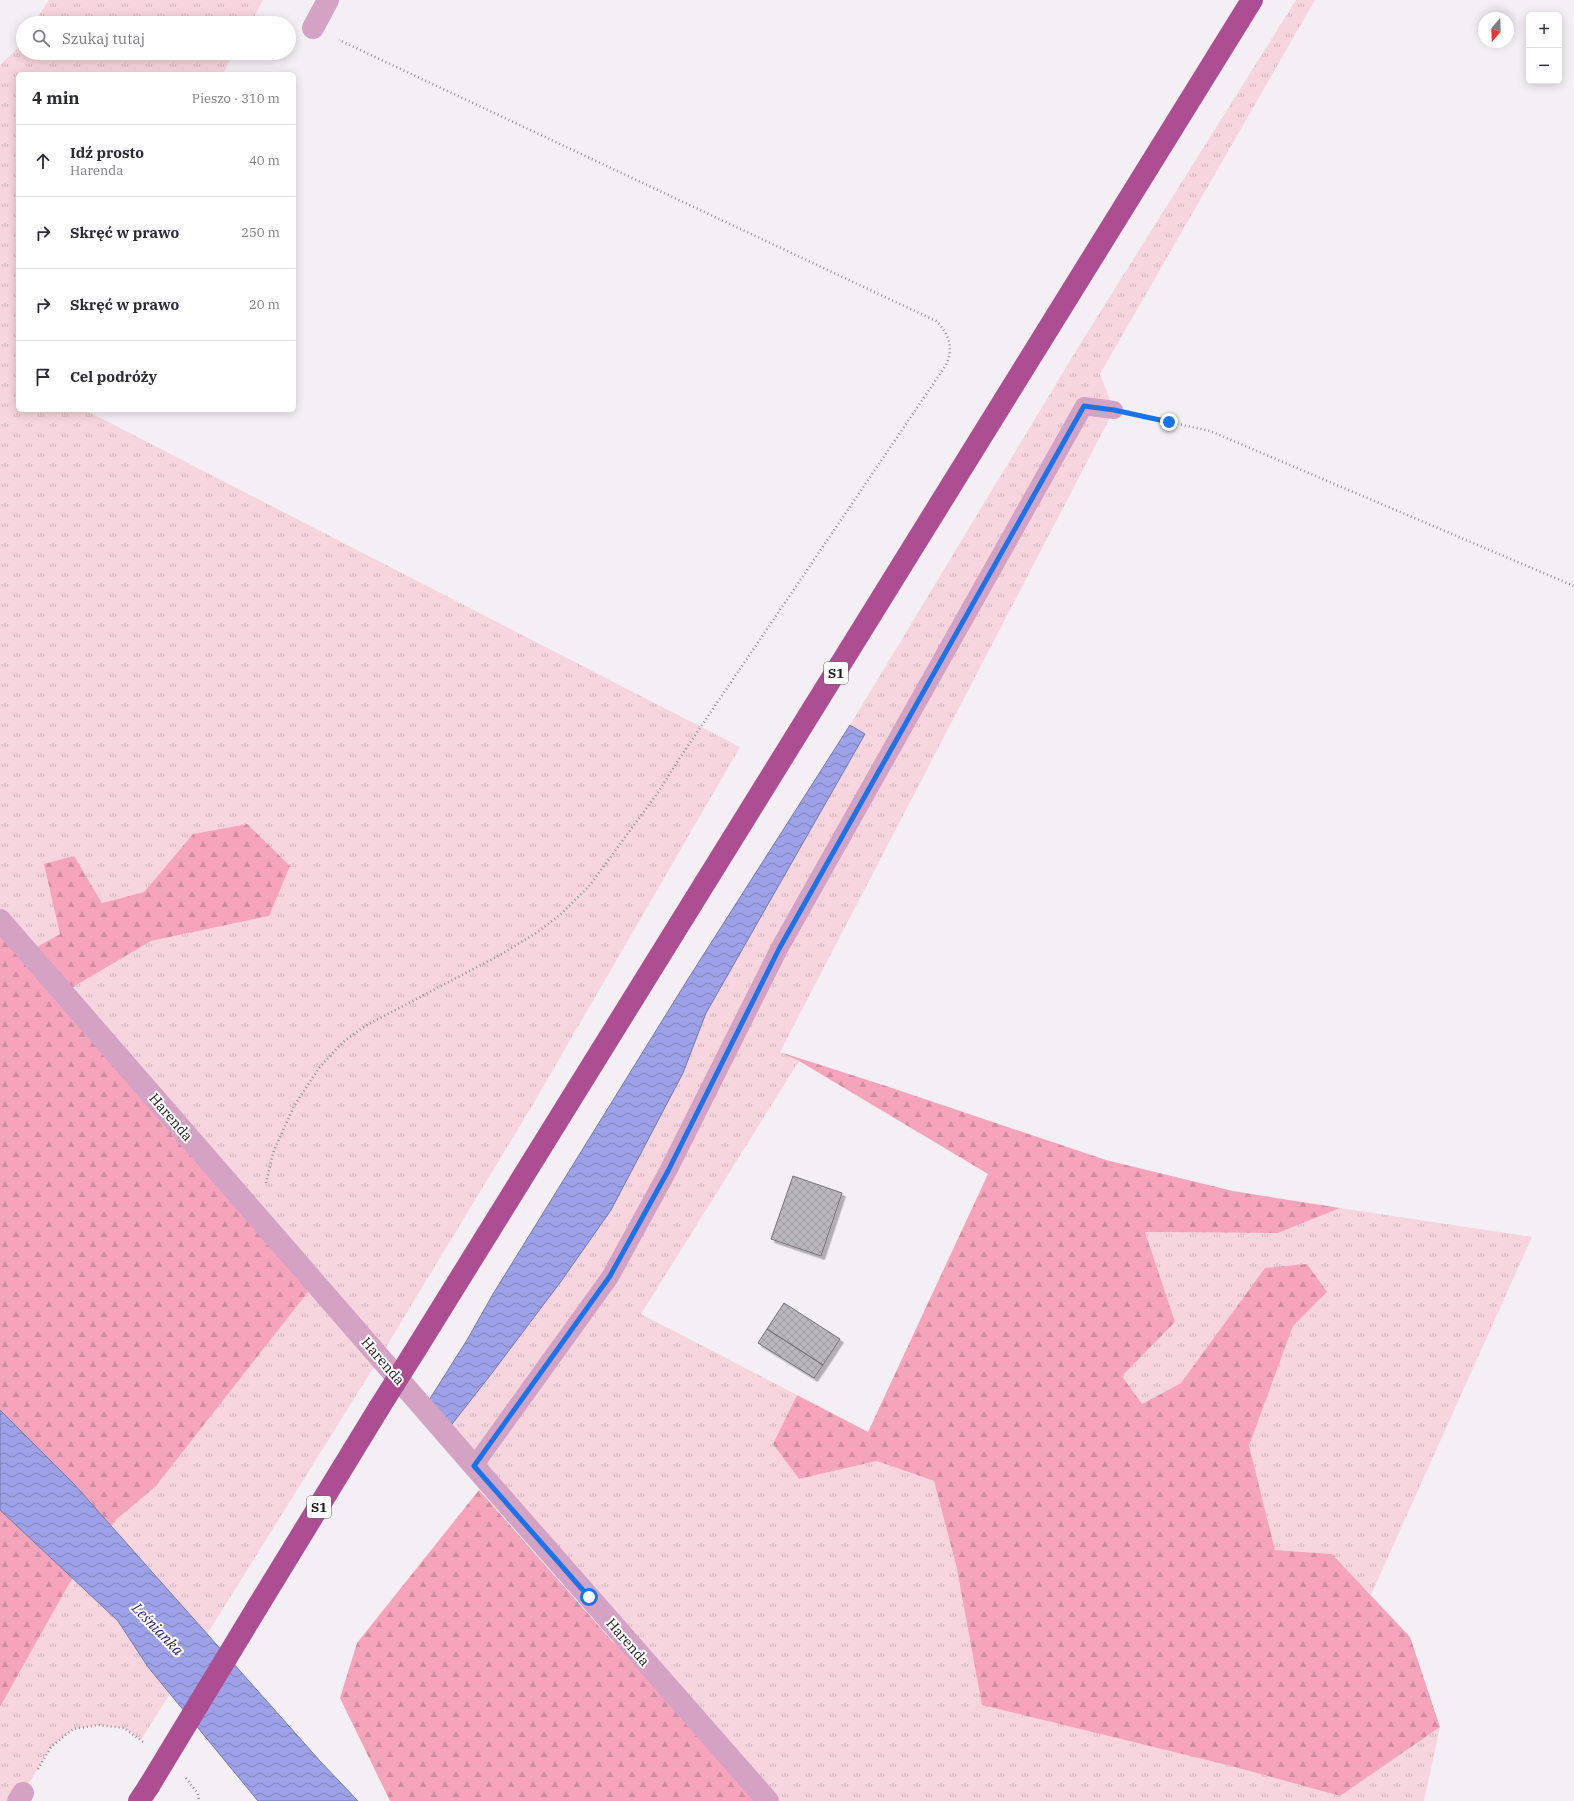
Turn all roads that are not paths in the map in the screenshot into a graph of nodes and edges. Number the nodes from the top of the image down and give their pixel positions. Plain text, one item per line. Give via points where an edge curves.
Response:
1 (328, 0) edge
2 (1252, 0) edge
3 (313, 28) road end
4 (1114, 410) road end
5 (0, 920) edge
6 (474, 1466) junction
7 (144, 1794) edge
8 (768, 1801) edge

1 - 3 street
2 - 7 highway, S1, bridge via 379,1408
4 - 6 lane via 1084,406 779,949 668,1171 610,1276
5 - 6 street, Harenda
6 - 8 street, Harenda

